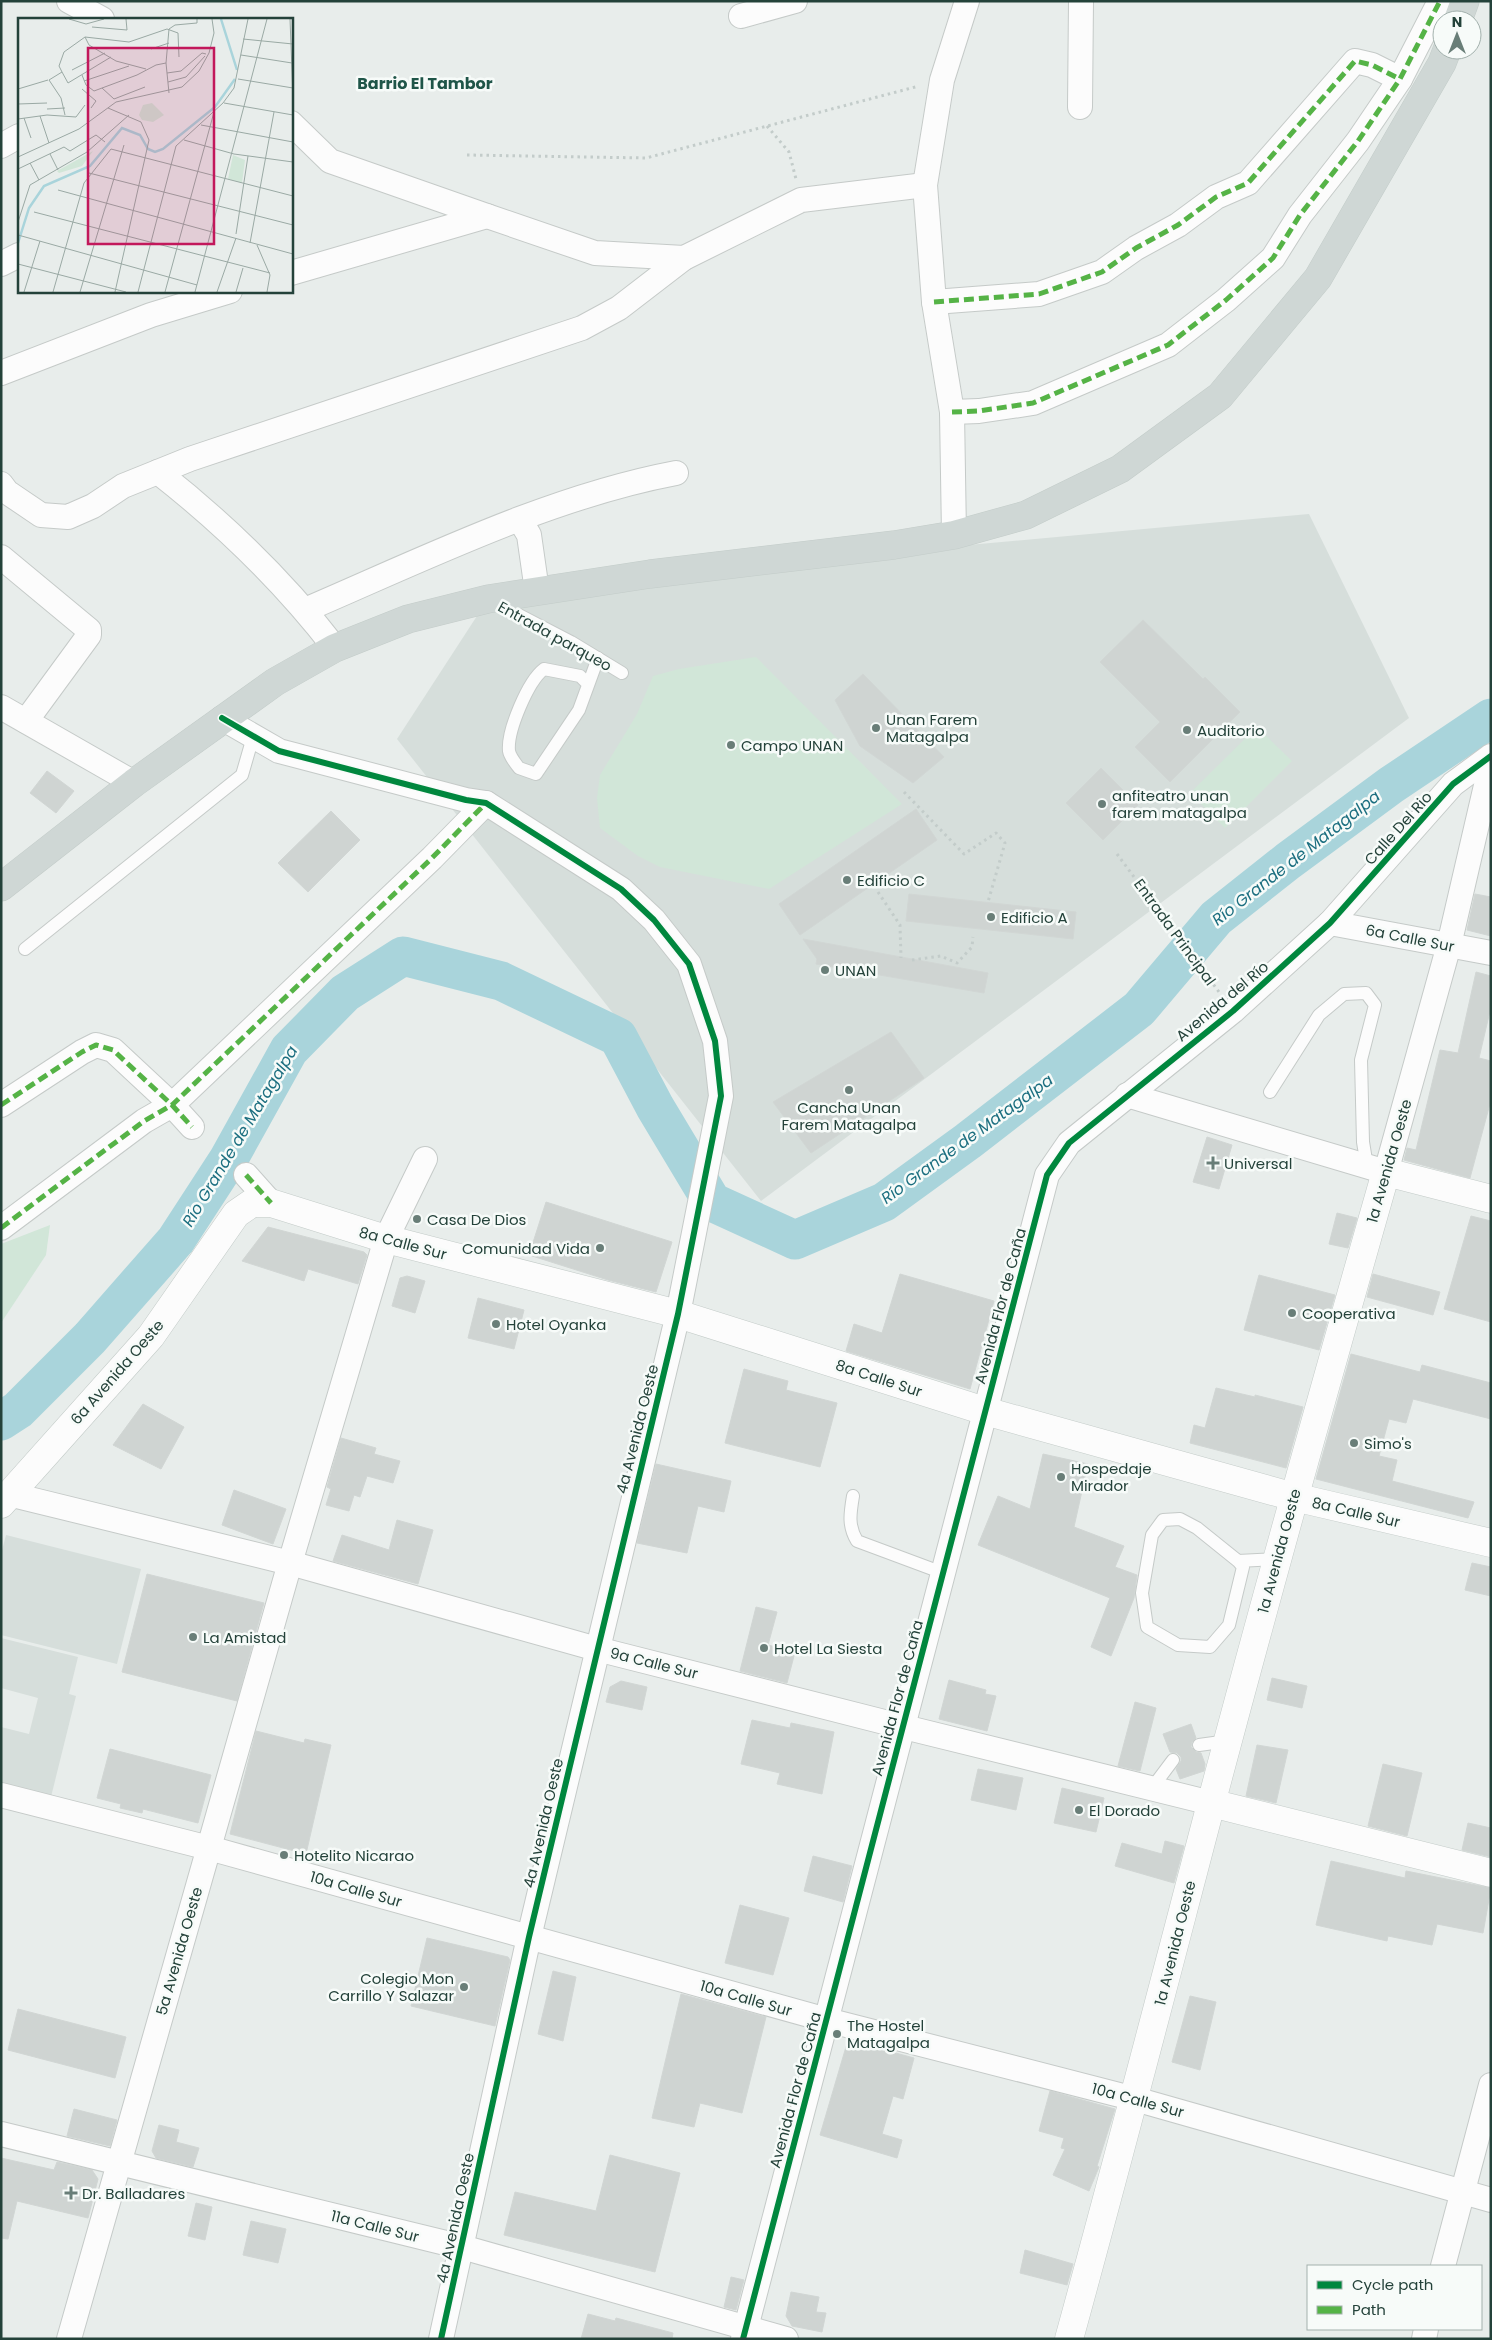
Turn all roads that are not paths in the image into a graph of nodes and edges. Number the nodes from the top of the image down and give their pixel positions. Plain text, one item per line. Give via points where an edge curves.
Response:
1 (69, 1) edge
2 (795, 1) edge
3 (967, 1) edge
4 (1081, 1) edge
5 (1440, 1) edge
6 (741, 16) dead end
7 (100, 18) edge
8 (1443, 60) edge
9 (1400, 79) junction
10 (1080, 107) dead end
11 (292, 124) edge
12 (18, 137) edge
13 (1, 146) edge
14 (925, 184) junction
15 (487, 216) junction
16 (18, 256) edge
17 (684, 258) junction
18 (1, 264) edge
19 (292, 273) edge
20 (227, 292) edge
21 (934, 302) junction
22 (1, 373) edge
23 (952, 412) junction
24 (158, 472) junction
25 (676, 472) dead end
26 (3, 493) edge
27 (520, 520) junction
28 (954, 535) junction
29 (1, 557) edge
30 (537, 591) junction
31 (488, 599) junction
32 (305, 610) junction
33 (334, 648) junction
34 (598, 658) junction
35 (622, 673) dead end
36 (588, 684) junction
37 (1, 706) edge
38 (222, 718) junction
39 (26, 721) junction
40 (253, 737) junction
41 (1491, 756) edge
42 (1491, 764) edge
43 (134, 783) junction
44 (486, 803) junction
45 (1, 887) edge
46 (1330, 923) junction
47 (1449, 945) junction
48 (25, 949) dead end
49 (1491, 953) edge
50 (1270, 1092) dead end
51 (1127, 1095) junction
52 (1, 1105) edge
53 (172, 1105) junction
54 (192, 1127) dead end
55 (425, 1159) dead end
56 (1376, 1169) junction
57 (246, 1175) dead end
58 (1491, 1199) edge
59 (270, 1203) junction
60 (1, 1228) edge
61 (386, 1239) junction
62 (678, 1314) junction
63 (985, 1411) junction
64 (852, 1496) dead end
65 (4, 1497) edge
66 (1294, 1497) junction
67 (1491, 1543) edge
68 (1277, 1559) junction
69 (1238, 1561) junction
70 (290, 1563) junction
71 (943, 1573) junction
72 (598, 1649) junction
73 (903, 1727) junction
74 (1228, 1741) junction
75 (1199, 1745) dead end
76 (1173, 1760) dead end
77 (1152, 1788) junction
78 (1, 1795) edge
79 (1211, 1803) junction
80 (209, 1848) junction
81 (1491, 1873) edge
82 (528, 1937) junction
83 (827, 2020) junction
84 (1491, 2085) edge
85 (1135, 2099) junction
86 (1, 2134) edge
87 (119, 2163) junction
88 (1462, 2192) junction
89 (1491, 2200) edge
90 (462, 2247) junction
91 (1443, 2265) edge
92 (745, 2334) edge
93 (69, 2339) edge
94 (441, 2339) edge
95 (786, 2339) edge
96 (1069, 2339) edge

1 - 7 street
2 - 6 street
3 - 14 street via 942,80
4 - 10 street
5 - 9 street
8 - 28 main road via 1318,278 1220,396 1120,469 1026,515
9 - 21 street via 1372,65 1355,61 1248,183 1216,197 1178,226 1136,248 1102,272 1039,294
9 - 23 street via 1358,142 1300,215 1273,258 1168,345 1033,403
11 - 15 street via 330,161
12 - 13 street
14 - 17 street via 801,200
14 - 21 street
15 - 17 street via 595,253
15 - 19 street
16 - 18 street
17 - 24 street via 619,308 582,328
20 - 22 street via 151,315
21 - 23 street
23 - 28 street
24 - 26 street via 123,486 93,506 68,517 41,515
24 - 32 street via 202,507
25 - 27 street via 586,495
27 - 30 street via 528,535
27 - 32 street
28 - 30 main road
29 - 39 street via 89,630 89,635
30 - 31 main road
31 - 33 main road via 408,618
31 - 34 lane, Entrada parqueo
32 - 33 street
33 - 38 main road via 280,678
34 - 35 lane, Entrada parqueo
34 - 36 lane
36 - 36 lane via 579,710 536,774 519,768 509,753 512,726 536,675 544,669 580,676
37 - 39 street
38 - 40 street
38 - 43 main road
39 - 43 street
40 - 44 street via 279,751
40 - 48 lane via 242,775
41 - 46 street, Calle Del Rio via 1453,784
42 - 47 street, 1a Avenida Oeste
43 - 45 main road
44 - 53 street
44 - 62 street, 4a Avenida Oeste via 621,889 654,920 689,964 715,1041 722,1096
46 - 47 street, 6a Calle Sur
46 - 51 street, Avenida del Río via 1233,1011
47 - 49 street, 6a Calle Sur
47 - 56 street, 1a Avenida Oeste
50 - 56 lane via 1319,1015 1344,994 1366,993 1375,1005 1361,1060 1363,1142
51 - 56 street
51 - 63 street, Avenida Flor de Caña via 1069,1143 1047,1175
52 - 53 street via 96,1045 113,1050
53 - 54 street
53 - 60 street via 144,1121
55 - 61 street, 5a Avenida Oeste
56 - 58 street
56 - 66 street, 1a Avenida Oeste
57 - 59 street
59 - 61 street, 8a Calle Sur
59 - 65 street, 6a Avenida Oeste via 252,1204 236,1214 151,1336
61 - 62 street, 8a Calle Sur
61 - 70 street, 5a Avenida Oeste
62 - 63 street, 8a Calle Sur
62 - 72 street, 4a Avenida Oeste
63 - 66 street, 8a Calle Sur
63 - 71 street, Avenida Flor de Caña
64 - 71 lane via 849,1519 857,1542
65 - 70 street, 9a Calle Sur
66 - 67 street, 8a Calle Sur
66 - 68 street, 1a Avenida Oeste
68 - 69 lane
68 - 74 street, 1a Avenida Oeste
69 - 69 lane via 1243,1567 1229,1626 1210,1647 1178,1645 1147,1627 1142,1592 1152,1535 1163,1520 1180,1519 1197,1528
70 - 72 street, 9a Calle Sur
70 - 80 street, 5a Avenida Oeste
71 - 73 street, Avenida Flor de Caña
72 - 73 street, 9a Calle Sur
72 - 82 street, 4a Avenida Oeste
73 - 77 street, 9a Calle Sur
73 - 83 street, Avenida Flor de Caña
74 - 75 lane
74 - 79 street, 1a Avenida Oeste
76 - 77 lane
77 - 79 street, 9a Calle Sur
78 - 80 street, 10a Calle Sur
79 - 81 street
79 - 85 street, 1a Avenida Oeste
80 - 82 street, 10a Calle Sur
80 - 87 street, 5a Avenida Oeste
82 - 83 street, 10a Calle Sur
82 - 90 street, 4a Avenida Oeste
83 - 85 street, 10a Calle Sur
83 - 92 street, Avenida Flor de Caña
84 - 88 street
85 - 88 street, 10a Calle Sur
85 - 96 street, 1a Avenida Oeste
86 - 87 street, 11a Calle Sur
87 - 90 street, 11a Calle Sur
87 - 93 street, 5a Avenida Oeste
88 - 89 street, 10a Calle Sur
88 - 91 street
90 - 92 street, 11a Calle Sur
90 - 94 street, 4a Avenida Oeste
92 - 95 street, 11a Calle Sur

